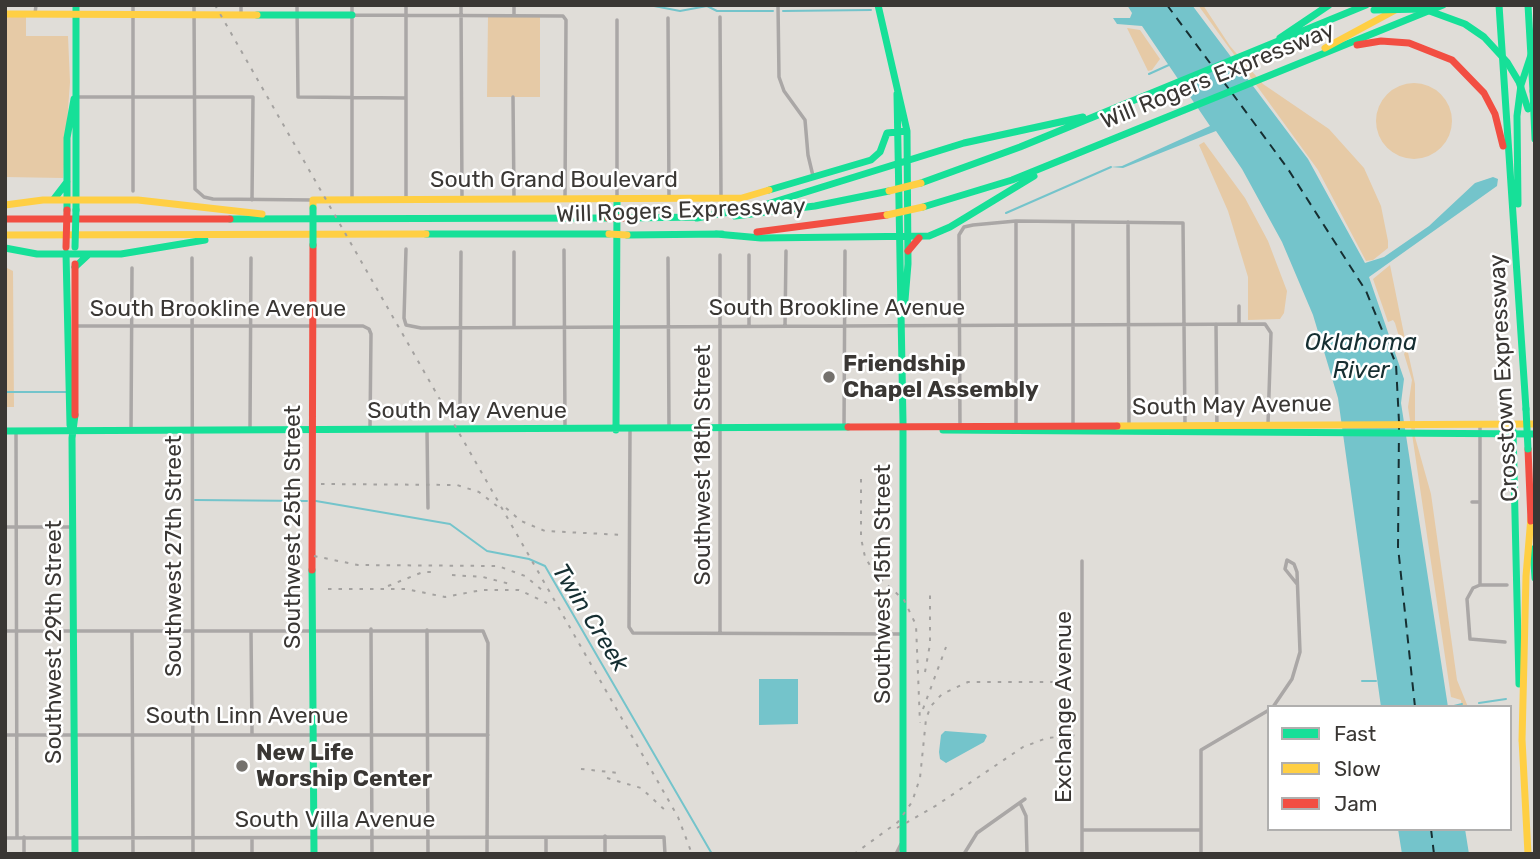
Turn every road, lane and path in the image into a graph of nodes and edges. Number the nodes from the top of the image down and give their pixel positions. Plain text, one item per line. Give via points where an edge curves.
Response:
1 (36, 5) edge
2 (133, 5) edge
3 (194, 5) edge
4 (241, 5) edge
5 (297, 5) edge
6 (352, 5) edge
7 (407, 5) edge
8 (461, 5) edge
9 (514, 5) edge
10 (878, 5) edge
11 (1329, 5) edge
12 (1403, 5) edge
13 (1443, 5) edge
14 (1499, 5) edge
15 (1528, 5) edge
16 (778, 6) edge
17 (1370, 8) edge
18 (76, 10) edge
19 (5, 14) edge
20 (36, 14) junction
21 (133, 14) junction
22 (461, 14) junction
23 (514, 14) junction
24 (193, 15) junction
25 (241, 15) junction
26 (297, 15) junction
27 (406, 15) junction
28 (352, 16) junction
29 (720, 17) dead end
30 (668, 18) dead end
31 (617, 20) dead end
32 (1535, 43) edge
33 (1264, 48) junction
34 (1324, 54) junction
35 (1290, 67) junction
36 (193, 97) junction
37 (352, 97) junction
38 (513, 97) dead end
39 (74, 98) junction
40 (133, 98) junction
41 (406, 98) junction
42 (1119, 107) junction
43 (902, 131) junction
44 (1535, 139) edge
45 (1535, 146) edge
46 (903, 162) junction
47 (1055, 163) junction
48 (1510, 175) junction
49 (813, 176) junction
50 (67, 182) junction
51 (133, 191) dead end
52 (721, 198) junction
53 (67, 199) junction
54 (76, 199) junction
55 (407, 199) junction
56 (514, 199) junction
57 (565, 199) junction
58 (617, 199) junction
59 (669, 199) junction
60 (53, 200) junction
61 (252, 200) junction
62 (352, 200) junction
63 (462, 200) junction
64 (313, 204) junction
65 (5, 205) edge
66 (288, 218) junction
67 (696, 218) junction
68 (5, 219) edge
69 (1016, 221) junction
70 (1073, 222) junction
71 (1128, 222) junction
72 (716, 234) junction
73 (5, 235) edge
74 (270, 235) junction
75 (921, 237) junction
76 (898, 238) junction
77 (907, 238) junction
78 (5, 248) edge
79 (405, 250) dead end
80 (564, 250) dead end
81 (66, 251) junction
82 (75, 251) junction
83 (786, 251) dead end
84 (845, 251) dead end
85 (908, 251) junction
86 (461, 252) dead end
87 (514, 252) dead end
88 (88, 254) junction
89 (749, 254) dead end
90 (720, 255) dead end
91 (192, 258) dead end
92 (251, 258) dead end
93 (668, 258) dead end
94 (898, 264) junction
95 (908, 264) junction
96 (75, 267) junction
97 (132, 268) dead end
98 (66, 288) junction
99 (75, 288) junction
100 (1239, 306) dead end
101 (1239, 323) junction
102 (1216, 324) junction
103 (514, 325) junction
104 (844, 325) junction
105 (903, 325) junction
106 (960, 325) junction
107 (1185, 325) junction
108 (71, 326) junction
109 (564, 326) junction
110 (668, 326) junction
111 (721, 326) junction
112 (749, 326) junction
113 (785, 326) junction
114 (1017, 326) junction
115 (1073, 326) junction
116 (1129, 326) junction
117 (132, 327) junction
118 (251, 327) junction
119 (312, 327) junction
120 (616, 327) junction
121 (191, 328) junction
122 (460, 328) junction
123 (1521, 328) junction
124 (460, 406) dead end
125 (1268, 424) junction
126 (1480, 424) junction
127 (1513, 424) junction
128 (1535, 424) edge
129 (844, 429) junction
130 (903, 429) junction
131 (960, 429) junction
132 (1016, 429) junction
133 (1073, 429) junction
134 (1129, 429) junction
135 (1185, 429) junction
136 (1217, 429) junction
137 (190, 430) junction
138 (370, 430) junction
139 (428, 430) junction
140 (565, 430) junction
141 (616, 430) junction
142 (630, 430) junction
143 (669, 430) junction
144 (721, 430) junction
145 (5, 431) edge
146 (16, 431) junction
147 (72, 431) junction
148 (131, 431) junction
149 (250, 431) junction
150 (311, 431) junction
151 (1535, 433) edge
152 (1480, 434) junction
153 (1513, 434) junction
154 (1472, 502) dead end
155 (1480, 502) junction
156 (428, 508) dead end
157 (1531, 517) junction
158 (5, 527) edge
159 (16, 527) junction
160 (73, 527) junction
161 (1082, 561) dead end
162 (1535, 578) edge
163 (1297, 584) junction
164 (1480, 585) junction
165 (1507, 585) dead end
166 (312, 629) junction
167 (371, 629) junction
168 (427, 630) junction
169 (5, 631) edge
170 (16, 631) junction
171 (74, 631) junction
172 (132, 631) junction
173 (191, 631) junction
174 (251, 631) junction
175 (720, 634) junction
176 (902, 634) junction
177 (1505, 642) dead end
178 (1275, 705) edge
179 (1267, 711) edge
180 (74, 734) junction
181 (133, 734) junction
182 (193, 734) junction
183 (252, 734) junction
184 (313, 734) junction
185 (372, 734) junction
186 (428, 734) junction
187 (5, 735) edge
188 (17, 735) junction
189 (488, 735) junction
190 (1522, 741) junction
191 (1025, 799) dead end
192 (1020, 803) junction
193 (1082, 830) junction
194 (1200, 830) junction
195 (605, 836) junction
196 (17, 837) junction
197 (24, 837) junction
198 (252, 837) junction
199 (372, 837) junction
200 (428, 837) junction
201 (5, 838) edge
202 (75, 838) junction
203 (132, 838) junction
204 (192, 838) junction
205 (313, 838) junction
206 (487, 838) junction
207 (546, 838) junction
208 (902, 842) junction
209 (24, 854) edge
210 (75, 854) edge
211 (132, 854) edge
212 (193, 854) edge
213 (252, 854) edge
214 (314, 854) edge
215 (372, 854) edge
216 (428, 854) edge
217 (487, 854) edge
218 (546, 854) edge
219 (605, 854) edge
220 (665, 854) edge
221 (896, 854) edge
222 (902, 854) edge
223 (964, 854) edge
224 (1027, 854) edge
225 (1082, 854) edge
226 (1201, 854) edge
227 (1528, 854) edge

1 - 20 street
2 - 21 street
3 - 24 street
4 - 25 street
5 - 26 street
6 - 28 street
7 - 27 street
8 - 22 street
9 - 23 street
10 - 43 main road, Southwest 15th Street
11 - 33 main road
12 - 35 main road
13 - 34 main road, Will Rogers Expressway
14 - 48 main road
15 - 44 main road, bridge
16 - 49 street via 779,77 805,120
17 - 33 main road, Will Rogers Expressway
17 - 45 main road, Will Rogers Expressway, bridge via 1424,9 1472,29 1507,62 1528,109
18 - 20 main road
18 - 21 main road
18 - 39 main road, Southwest 29th Street
19 - 20 main road
21 - 24 main road
21 - 40 street
22 - 23 street
22 - 27 street
22 - 63 street
23 - 57 street via 563,16 566,20
24 - 25 main road
24 - 36 street
25 - 26 main road
26 - 28 main road
26 - 37 street via 298,97
27 - 28 street
27 - 41 street
28 - 37 street
29 - 52 street
30 - 59 street
31 - 58 street
32 - 123 main road via 1521,85 1515,135
33 - 42 main road, Will Rogers Expressway
34 - 35 main road, Will Rogers Expressway
34 - 48 main road via 1390,41 1426,47 1452,60 1473,78 1489,101
35 - 47 main road, Will Rogers Expressway
36 - 40 street
36 - 61 street, South Grand Boulevard via 195,190 204,197
36 - 61 street via 253,97
37 - 41 street
37 - 62 street
38 - 56 street
39 - 40 street
39 - 50 main road, Southwest 29th Street
39 - 54 main road, Southwest 29th Street
40 - 51 street
41 - 55 street
42 - 46 main road via 1030,131 974,140
42 - 67 main road, Will Rogers Expressway, bridge via 920,183 782,211
43 - 46 main road, Southwest 15th Street
43 - 49 main road, South Grand Boulevard via 886,134 874,158
46 - 67 main road via 772,203
46 - 76 main road, Southwest 15th Street
46 - 77 main road, Southwest 15th Street
47 - 72 main road, Will Rogers Expressway, bridge via 982,191 887,215 805,228
47 - 75 main road via 944,230
48 - 123 main road, Crosstown Expressway
49 - 52 main road, South Grand Boulevard via 742,198
50 - 53 main road, Southwest 29th Street
50 - 60 main road
52 - 59 main road, South Grand Boulevard
53 - 54 main road
53 - 60 main road
53 - 81 main road, Southwest 29th Street, bridge
54 - 66 main road via 138,200
54 - 82 main road, Southwest 29th Street, bridge
55 - 62 main road, South Grand Boulevard
55 - 63 main road, South Grand Boulevard
56 - 57 main road, South Grand Boulevard
56 - 63 main road, South Grand Boulevard
57 - 58 main road, South Grand Boulevard
58 - 59 main road, South Grand Boulevard
58 - 120 main road
60 - 65 main road
61 - 64 street, South Grand Boulevard
62 - 64 main road, South Grand Boulevard
64 - 119 main road, Southwest 25th Street, bridge
66 - 67 main road, Will Rogers Expressway, bridge
66 - 68 main road, Will Rogers Expressway
69 - 70 street
69 - 106 street via 964,227 959,235
69 - 114 street
70 - 71 street
70 - 115 street
71 - 107 street via 1183,223
71 - 116 street
72 - 74 main road, Will Rogers Expressway, bridge
72 - 76 main road
73 - 74 main road, Will Rogers Expressway
74 - 88 main road via 132,253
75 - 77 main road
75 - 85 main road
76 - 77 main road
76 - 94 main road, Southwest 15th Street
77 - 85 main road, Southwest 15th Street
78 - 81 main road
79 - 122 street, South Brookline Avenue via 406,325
80 - 109 street
81 - 82 main road
81 - 98 main road, Southwest 29th Street
82 - 88 main road
82 - 96 main road, Southwest 29th Street
83 - 113 street
84 - 104 street
85 - 95 main road, Southwest 15th Street
86 - 122 street
87 - 103 street
88 - 96 main road
89 - 112 street
90 - 111 street, Southwest 18th Street
91 - 121 street, Southwest 27th Street
92 - 118 street
93 - 110 street
94 - 95 main road
94 - 105 main road, Southwest 15th Street
95 - 105 main road, Southwest 15th Street
96 - 99 main road, Southwest 29th Street
97 - 117 street
98 - 99 main road
98 - 108 main road, Southwest 29th Street
99 - 108 main road, Southwest 29th Street
100 - 101 street
101 - 102 street, South Brookline Avenue
101 - 125 street, South Brookline Avenue via 1268,326 1271,336
102 - 107 street, South Brookline Avenue
102 - 136 street
103 - 109 street, South Brookline Avenue
103 - 122 street, South Brookline Avenue
104 - 105 street, South Brookline Avenue
104 - 113 street, South Brookline Avenue
104 - 129 street
105 - 106 street, South Brookline Avenue
105 - 130 main road, Southwest 15th Street
106 - 114 street, South Brookline Avenue
106 - 131 street
107 - 116 street, South Brookline Avenue
107 - 135 street
108 - 117 street, South Brookline Avenue
108 - 147 main road, Southwest 29th Street
109 - 120 street, South Brookline Avenue
109 - 140 street
110 - 111 street, South Brookline Avenue
110 - 120 street, South Brookline Avenue
110 - 143 street
111 - 112 street, South Brookline Avenue
111 - 144 street, Southwest 18th Street
112 - 113 street, South Brookline Avenue
114 - 115 street, South Brookline Avenue
114 - 132 street
115 - 116 street, South Brookline Avenue
115 - 133 street
116 - 134 street
117 - 121 street, South Brookline Avenue
117 - 148 street
118 - 119 street, South Brookline Avenue
118 - 121 street, South Brookline Avenue
118 - 149 street
119 - 138 street, South Brookline Avenue via 369,329
119 - 150 main road, Southwest 25th Street
120 - 141 main road
121 - 137 street, Southwest 27th Street
122 - 124 street
123 - 157 main road, Crosstown Expressway, bridge
125 - 126 main road, South May Avenue
125 - 136 main road, South May Avenue
126 - 127 main road, South May Avenue
126 - 152 street
127 - 128 main road, South May Avenue
127 - 153 main road
129 - 130 main road, South May Avenue
129 - 144 main road, South May Avenue
130 - 131 main road, South May Avenue
130 - 176 main road, Southwest 15th Street
131 - 132 main road, South May Avenue
132 - 133 main road, South May Avenue
133 - 134 main road, South May Avenue
134 - 135 main road, South May Avenue
135 - 136 main road, South May Avenue
136 - 152 main road, South May Avenue
137 - 148 main road, South May Avenue
137 - 149 main road, South May Avenue
137 - 173 street, Southwest 27th Street
138 - 139 main road, South May Avenue
138 - 150 main road, South May Avenue
139 - 140 main road, South May Avenue
139 - 156 street
140 - 141 main road, South May Avenue
141 - 142 main road, South May Avenue
142 - 143 main road, South May Avenue
142 - 175 street via 629,627 640,635
143 - 144 main road, South May Avenue
144 - 175 street, Southwest 18th Street
145 - 146 main road, South May Avenue
146 - 147 main road, South May Avenue
146 - 159 street
147 - 148 main road, South May Avenue
147 - 160 main road, Southwest 29th Street
149 - 150 main road, South May Avenue
150 - 166 main road, Southwest 25th Street
151 - 153 main road, South May Avenue
152 - 153 main road, South May Avenue
152 - 155 street
153 - 190 main road
154 - 155 street
155 - 164 street
157 - 162 main road, Crosstown Expressway
157 - 190 main road
158 - 159 street
159 - 160 street
159 - 170 street
160 - 171 main road, Southwest 29th Street
161 - 193 street, Exchange Avenue
163 - 163 street via 1294,564 1287,560 1285,569
163 - 178 street via 1298,662 1289,687
164 - 165 street
164 - 177 street via 1467,599 1471,639
166 - 167 street
166 - 174 street
166 - 184 main road, Southwest 25th Street
167 - 168 street
167 - 185 street
168 - 186 street
168 - 189 street via 477,629 485,633
169 - 170 street
170 - 171 street
170 - 188 street
171 - 172 street
171 - 180 main road, Southwest 29th Street
172 - 173 street
172 - 181 street
173 - 174 street
173 - 182 street, Southwest 27th Street
174 - 183 street
175 - 176 street
176 - 208 main road, Southwest 15th Street
179 - 194 street via 1201,750
180 - 181 street, South Linn Avenue
180 - 188 street, South Linn Avenue
180 - 202 main road, Southwest 29th Street
181 - 182 street, South Linn Avenue
181 - 203 street
182 - 183 street, South Linn Avenue
182 - 204 street, Southwest 27th Street
183 - 184 street, South Linn Avenue
184 - 185 street, South Linn Avenue
184 - 205 main road, Southwest 25th Street
185 - 186 street, South Linn Avenue
185 - 199 street
186 - 189 street, South Linn Avenue
186 - 200 street
187 - 188 street, South Linn Avenue
188 - 196 street
189 - 206 street
190 - 227 main road
191 - 192 street
192 - 223 street via 972,837
192 - 224 street via 1026,816
193 - 194 street
193 - 225 street, Exchange Avenue
194 - 226 street
195 - 207 street, South Villa Avenue
195 - 219 street
195 - 220 street, South Villa Avenue via 664,836
196 - 197 street, South Villa Avenue
196 - 201 street, South Villa Avenue
197 - 202 street, South Villa Avenue
197 - 209 street
198 - 204 street, South Villa Avenue
198 - 205 street, South Villa Avenue
198 - 213 street
199 - 200 street, South Villa Avenue
199 - 205 street, South Villa Avenue
199 - 215 street
200 - 206 street, South Villa Avenue
200 - 216 street
202 - 203 street, South Villa Avenue
202 - 210 main road, Southwest 29th Street
203 - 204 street, South Villa Avenue
203 - 211 street
204 - 212 street, Southwest 27th Street
205 - 214 main road, Southwest 25th Street
206 - 207 street, South Villa Avenue
206 - 217 street
207 - 218 street
208 - 221 street, Southwest 15th Street
208 - 222 main road, Southwest 15th Street

